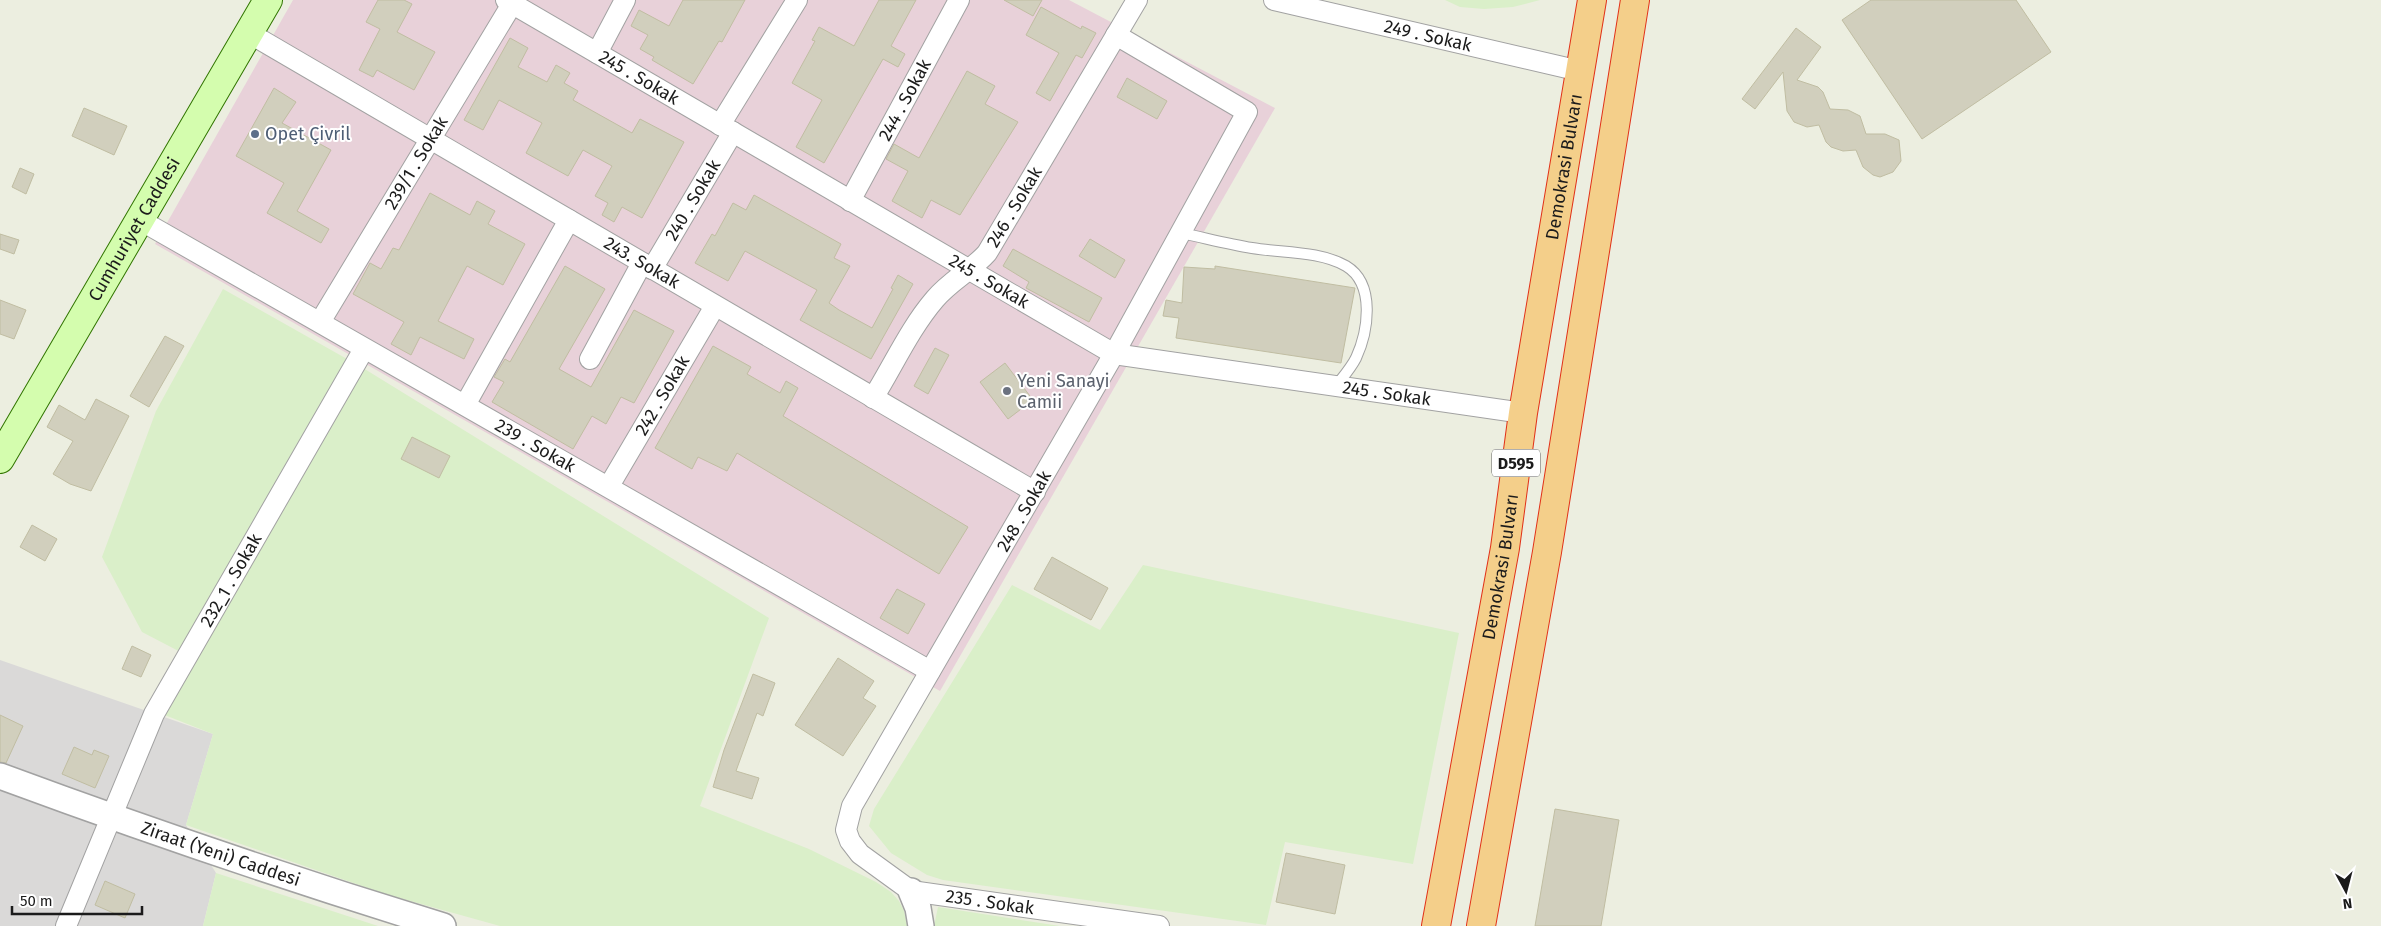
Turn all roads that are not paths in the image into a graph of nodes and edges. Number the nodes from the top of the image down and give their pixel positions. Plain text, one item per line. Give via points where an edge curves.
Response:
1 (268, 0) edge
2 (626, 0) edge
3 (797, 0) edge
4 (958, 0) edge
5 (1137, 0) edge
6 (1274, 0) edge
7 (1592, 0) edge
8 (1635, 0) edge
9 (509, 2) edge
10 (249, 33) junction
11 (1116, 36) junction
12 (597, 53) junction
13 (1580, 71) junction
14 (726, 129) junction
15 (431, 139) junction
16 (850, 200) junction
17 (140, 220) junction
18 (569, 220) junction
19 (1181, 233) junction
20 (647, 266) junction
21 (970, 270) junction
22 (716, 306) junction
23 (320, 322) junction
24 (364, 348) junction
25 (1114, 354) junction
26 (590, 359) dead end
27 (1336, 386) junction
28 (874, 398) junction
29 (465, 405) junction
30 (1523, 413) junction
31 (0, 459) edge
32 (608, 486) junction
33 (1035, 492) junction
34 (930, 671) junction
35 (0, 776) edge
36 (112, 818) junction
37 (911, 891) junction
38 (66, 926) edge
39 (442, 926) edge
40 (921, 926) edge
41 (1159, 926) edge
42 (1436, 926) edge
43 (1481, 926) edge

1 - 10 main road, Cumhuriyet Caddesi
2 - 12 street
3 - 14 street, 240 . Sokak
4 - 16 street, 244 . Sokak
5 - 11 street, 246 . Sokak
6 - 13 street, 249 . Sokak
7 - 13 highway, Demokrasi Bulvarı / D595
8 - 43 highway, D595 via 1548,552
9 - 12 street, 245 . Sokak
9 - 15 street, 239/1 . Sokak
10 - 15 street, 243. Sokak
10 - 17 main road, Cumhuriyet Caddesi
11 - 19 street, 248 . Sokak via 1247,112
11 - 21 street, 246 . Sokak via 988,253
12 - 14 street, 245 . Sokak
13 - 30 highway, Demokrasi Bulvarı / D595
14 - 16 street, 245 . Sokak
14 - 20 street, 240 . Sokak
15 - 18 street, 243. Sokak
15 - 23 street, 239/1 . Sokak
16 - 21 street, 245 . Sokak
17 - 23 street, 239 . Sokak
17 - 31 main road, Cumhuriyet Caddesi
18 - 20 street, 243. Sokak
18 - 29 street
19 - 25 street, 248 . Sokak
19 - 27 lane via 1322,258 1356,273 1365,294 1367,314 1356,358
20 - 22 street, 243. Sokak
20 - 26 street, 240 . Sokak
21 - 25 street, 245 . Sokak
21 - 28 street, 246 . Sokak via 947,287 926,311
22 - 28 street, 243. Sokak
22 - 32 street, 242 . Sokak
23 - 24 street, 239 . Sokak
24 - 29 street, 239 . Sokak
24 - 36 street, 232_1 . Sokak via 154,714
25 - 27 street, 245 . Sokak
25 - 33 street, 248 . Sokak
27 - 30 street, 245 . Sokak
28 - 33 street, 243. Sokak
29 - 32 street, 239 . Sokak
30 - 42 highway, Demokrasi Bulvarı / D595 via 1505,548
32 - 34 street, 239 . Sokak
33 - 34 street, 248 . Sokak
34 - 37 street, 248 . Sokak via 852,806 846,830 860,854
35 - 36 street, Ziraat (Yeni) Caddesi
36 - 38 street, 232_1 . Sokak
36 - 39 street, Ziraat (Yeni) Caddesi via 327,891
37 - 40 street
37 - 41 street, 235 . Sokak

